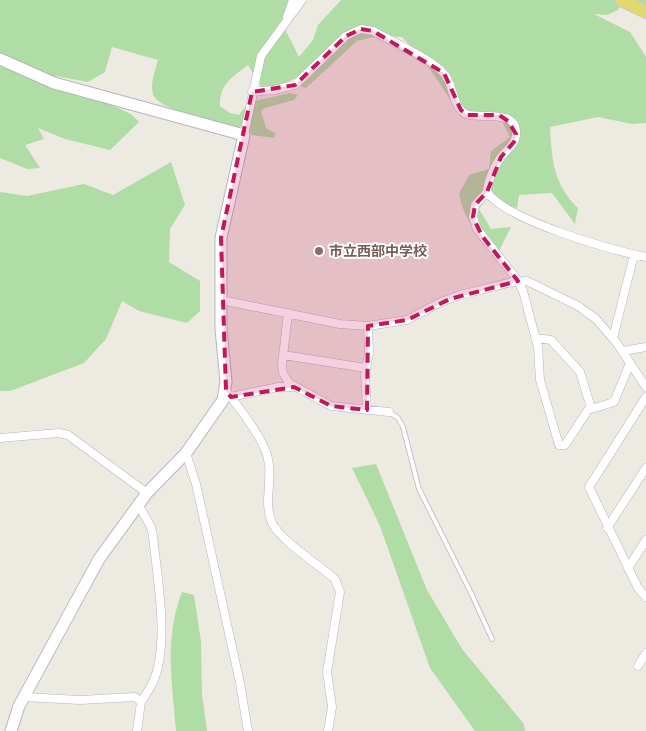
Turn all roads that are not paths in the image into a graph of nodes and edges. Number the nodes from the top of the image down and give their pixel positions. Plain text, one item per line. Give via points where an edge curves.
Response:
1 (293, 0) edge
2 (302, 0) edge
3 (621, 0) edge
4 (646, 12) edge
5 (286, 21) junction
6 (0, 59) edge
7 (252, 92) junction
8 (244, 136) junction
9 (487, 192) junction
10 (634, 255) junction
11 (646, 257) edge
12 (518, 281) junction
13 (220, 300) junction
14 (288, 313) junction
15 (368, 326) junction
16 (536, 338) junction
17 (613, 338) junction
18 (646, 347) edge
19 (622, 351) junction
20 (283, 355) junction
21 (630, 363) junction
22 (366, 368) junction
23 (294, 387) junction
24 (646, 387) edge
25 (228, 394) junction
26 (646, 397) edge
27 (591, 408) junction
28 (367, 410) junction
29 (389, 412) joint
30 (0, 438) edge
31 (186, 454) junction
32 (646, 468) edge
33 (147, 492) junction
34 (138, 504) junction
35 (607, 528) junction
36 (646, 540) edge
37 (628, 568) junction
38 (646, 596) edge
39 (492, 639) dead end
40 (646, 653) edge
41 (638, 666) dead end
42 (24, 697) junction
43 (141, 702) junction
44 (11, 731) edge
45 (137, 731) edge
46 (248, 731) edge
47 (328, 731) edge

1 - 5 street
2 - 5 street
3 - 4 main road
5 - 7 street via 261,56
6 - 8 street via 54,83
7 - 8 street
7 - 9 street via 295,85 346,36 361,29 374,31 444,73 456,102 466,114 499,115 514,127 514,142 501,157
8 - 13 street via 222,229
9 - 10 street via 520,216
9 - 12 street via 475,205 474,222
10 - 11 street
10 - 17 street
12 - 15 street via 450,298 406,320
12 - 16 street
12 - 17 street via 531,283 578,306
13 - 14 street
13 - 25 street
14 - 15 street via 340,324
14 - 20 street
15 - 22 street
16 - 27 street via 551,340 578,369
16 - 27 street via 540,380 559,445 565,445
17 - 19 street
18 - 19 street
19 - 21 street
20 - 22 street
20 - 23 street via 283,373
21 - 24 street
21 - 27 street via 614,402
22 - 28 street
23 - 25 street
23 - 28 street via 331,406
25 - 31 street
25 - 47 street via 268,457 268,510 273,524 339,585 340,600 327,672 332,707
26 - 35 street via 589,487
28 - 29 street
29 - 39 lane via 403,427 419,488
30 - 33 street via 58,432
31 - 33 street
31 - 46 street via 196,484
32 - 35 street
33 - 34 street
34 - 42 street via 89,575
34 - 43 street via 153,536 161,613 159,661 154,681
35 - 37 street
36 - 37 street
37 - 38 street via 639,590
40 - 41 street
42 - 43 street via 80,700 135,696
42 - 44 street
43 - 45 street

